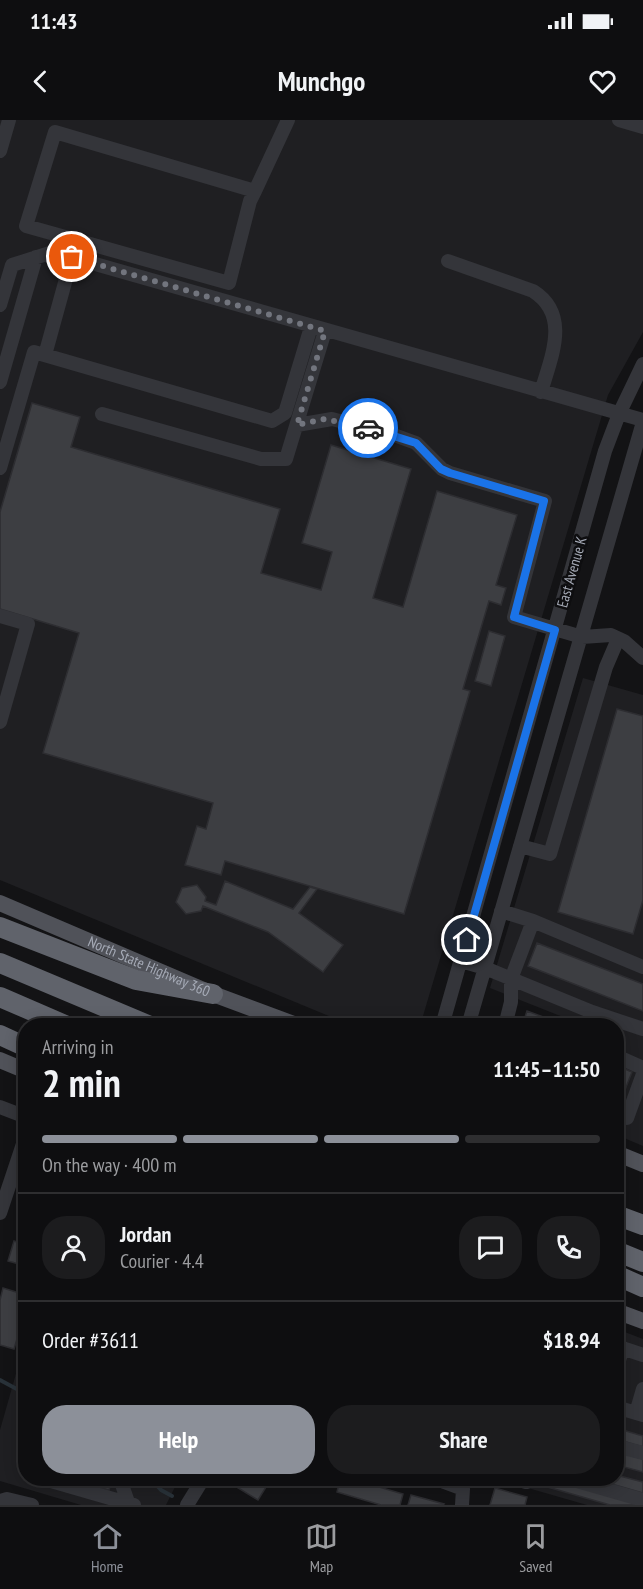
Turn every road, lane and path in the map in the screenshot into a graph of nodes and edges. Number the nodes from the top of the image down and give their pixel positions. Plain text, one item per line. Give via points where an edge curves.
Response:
1 (9, 120) edge
2 (288, 120) edge
3 (619, 120) edge
4 (643, 128) edge
5 (0, 151) edge
6 (255, 191) junction
7 (74, 239) junction
8 (36, 257) junction
9 (71, 257) junction
10 (448, 261) dead end
11 (0, 304) edge
12 (318, 329) junction
13 (45, 355) junction
14 (643, 364) edge
15 (0, 382) edge
16 (541, 392) junction
17 (102, 414) dead end
18 (619, 414) junction
19 (643, 421) edge
20 (297, 425) junction
21 (0, 468) edge
22 (0, 616) edge
23 (555, 630) junction
24 (582, 637) junction
25 (618, 639) junction
26 (643, 658) edge
27 (0, 722) edge
28 (520, 846) junction
29 (0, 903) edge
30 (501, 911) junction
31 (533, 921) junction
32 (0, 927) edge
33 (461, 961) junction
34 (0, 963) edge
35 (643, 967) edge
36 (485, 968) junction
37 (511, 979) junction
38 (213, 994) junction
39 (0, 997) edge
40 (592, 1012) junction
41 (49, 1018) edge
42 (131, 1018) edge
43 (278, 1018) edge
44 (444, 1018) edge
45 (470, 1018) edge
46 (507, 1018) edge
47 (590, 1018) edge
48 (610, 1018) edge
49 (624, 1023) edge
50 (643, 1029) edge
51 (0, 1035) edge
52 (18, 1043) edge
53 (0, 1060) edge
54 (624, 1060) edge
55 (18, 1068) edge
56 (643, 1068) edge
57 (643, 1074) edge
58 (0, 1107) edge
59 (18, 1114) edge
60 (624, 1117) edge
61 (624, 1155) edge
62 (18, 1159) edge
63 (642, 1161) edge
64 (0, 1213) edge
65 (624, 1218) edge
66 (643, 1225) edge
67 (624, 1254) edge
68 (643, 1262) edge
69 (624, 1279) edge
70 (643, 1287) edge
71 (624, 1314) edge
72 (643, 1321) edge
73 (624, 1348) edge
74 (643, 1355) edge
75 (643, 1389) edge
76 (624, 1409) edge
77 (639, 1414) edge
78 (624, 1448) edge
79 (643, 1453) edge
80 (68, 1486) edge
81 (123, 1486) edge
82 (199, 1486) edge
83 (455, 1486) edge
84 (594, 1486) edge
85 (643, 1500) edge
86 (0, 1501) edge
87 (131, 1504) edge
88 (32, 1505) edge
89 (187, 1505) edge
90 (462, 1505) edge

1 - 5 street
2 - 6 street
3 - 4 street
6 - 7 street via 229,283
6 - 7 street via 55,132 26,226
7 - 9 street
8 - 9 street via 53,252
8 - 11 street via 12,266
8 - 15 street
9 - 12 street
9 - 13 street
10 - 16 street via 543,297 557,326
12 - 13 street via 285,413 272,422
12 - 16 street
12 - 20 street
13 - 21 street via 34,352
14 - 18 street, East Avenue K
16 - 18 street
17 - 20 street via 261,459 286,459
18 - 19 street
18 - 23 street, East Avenue K
19 - 24 street, East Avenue K
20 - 23 street via 332,419 394,435 416,443 450,473 544,501 514,617
22 - 27 street via 28,624
23 - 24 street
23 - 33 street, East Avenue K
24 - 25 street via 611,635
24 - 28 street, East Avenue K
25 - 26 street
25 - 28 street via 550,854
28 - 30 street, East Avenue K
29 - 38 main road, North State Highway 360
30 - 31 street
30 - 36 street, East Avenue K
31 - 35 street
31 - 37 street
32 - 38 highway via 136,980
33 - 36 street
33 - 44 street, East Avenue K
34 - 42 highway
36 - 37 street
36 - 45 street, East Avenue K
37 - 40 street
37 - 46 street
38 - 43 main road, North State Highway 360
39 - 41 highway
40 - 47 street
40 - 48 street
49 - 50 street
51 - 52 highway
53 - 55 main road
54 - 56 street
57 - 60 street via 627,1118
58 - 59 street
61 - 63 main road
62 - 64 street
65 - 66 highway
67 - 68 highway
69 - 70 highway
71 - 72 main road
73 - 74 street
75 - 77 street
76 - 77 street
78 - 79 street
80 - 87 street
81 - 87 street
82 - 89 street
83 - 90 street via 463,1489
84 - 85 street
86 - 88 street

